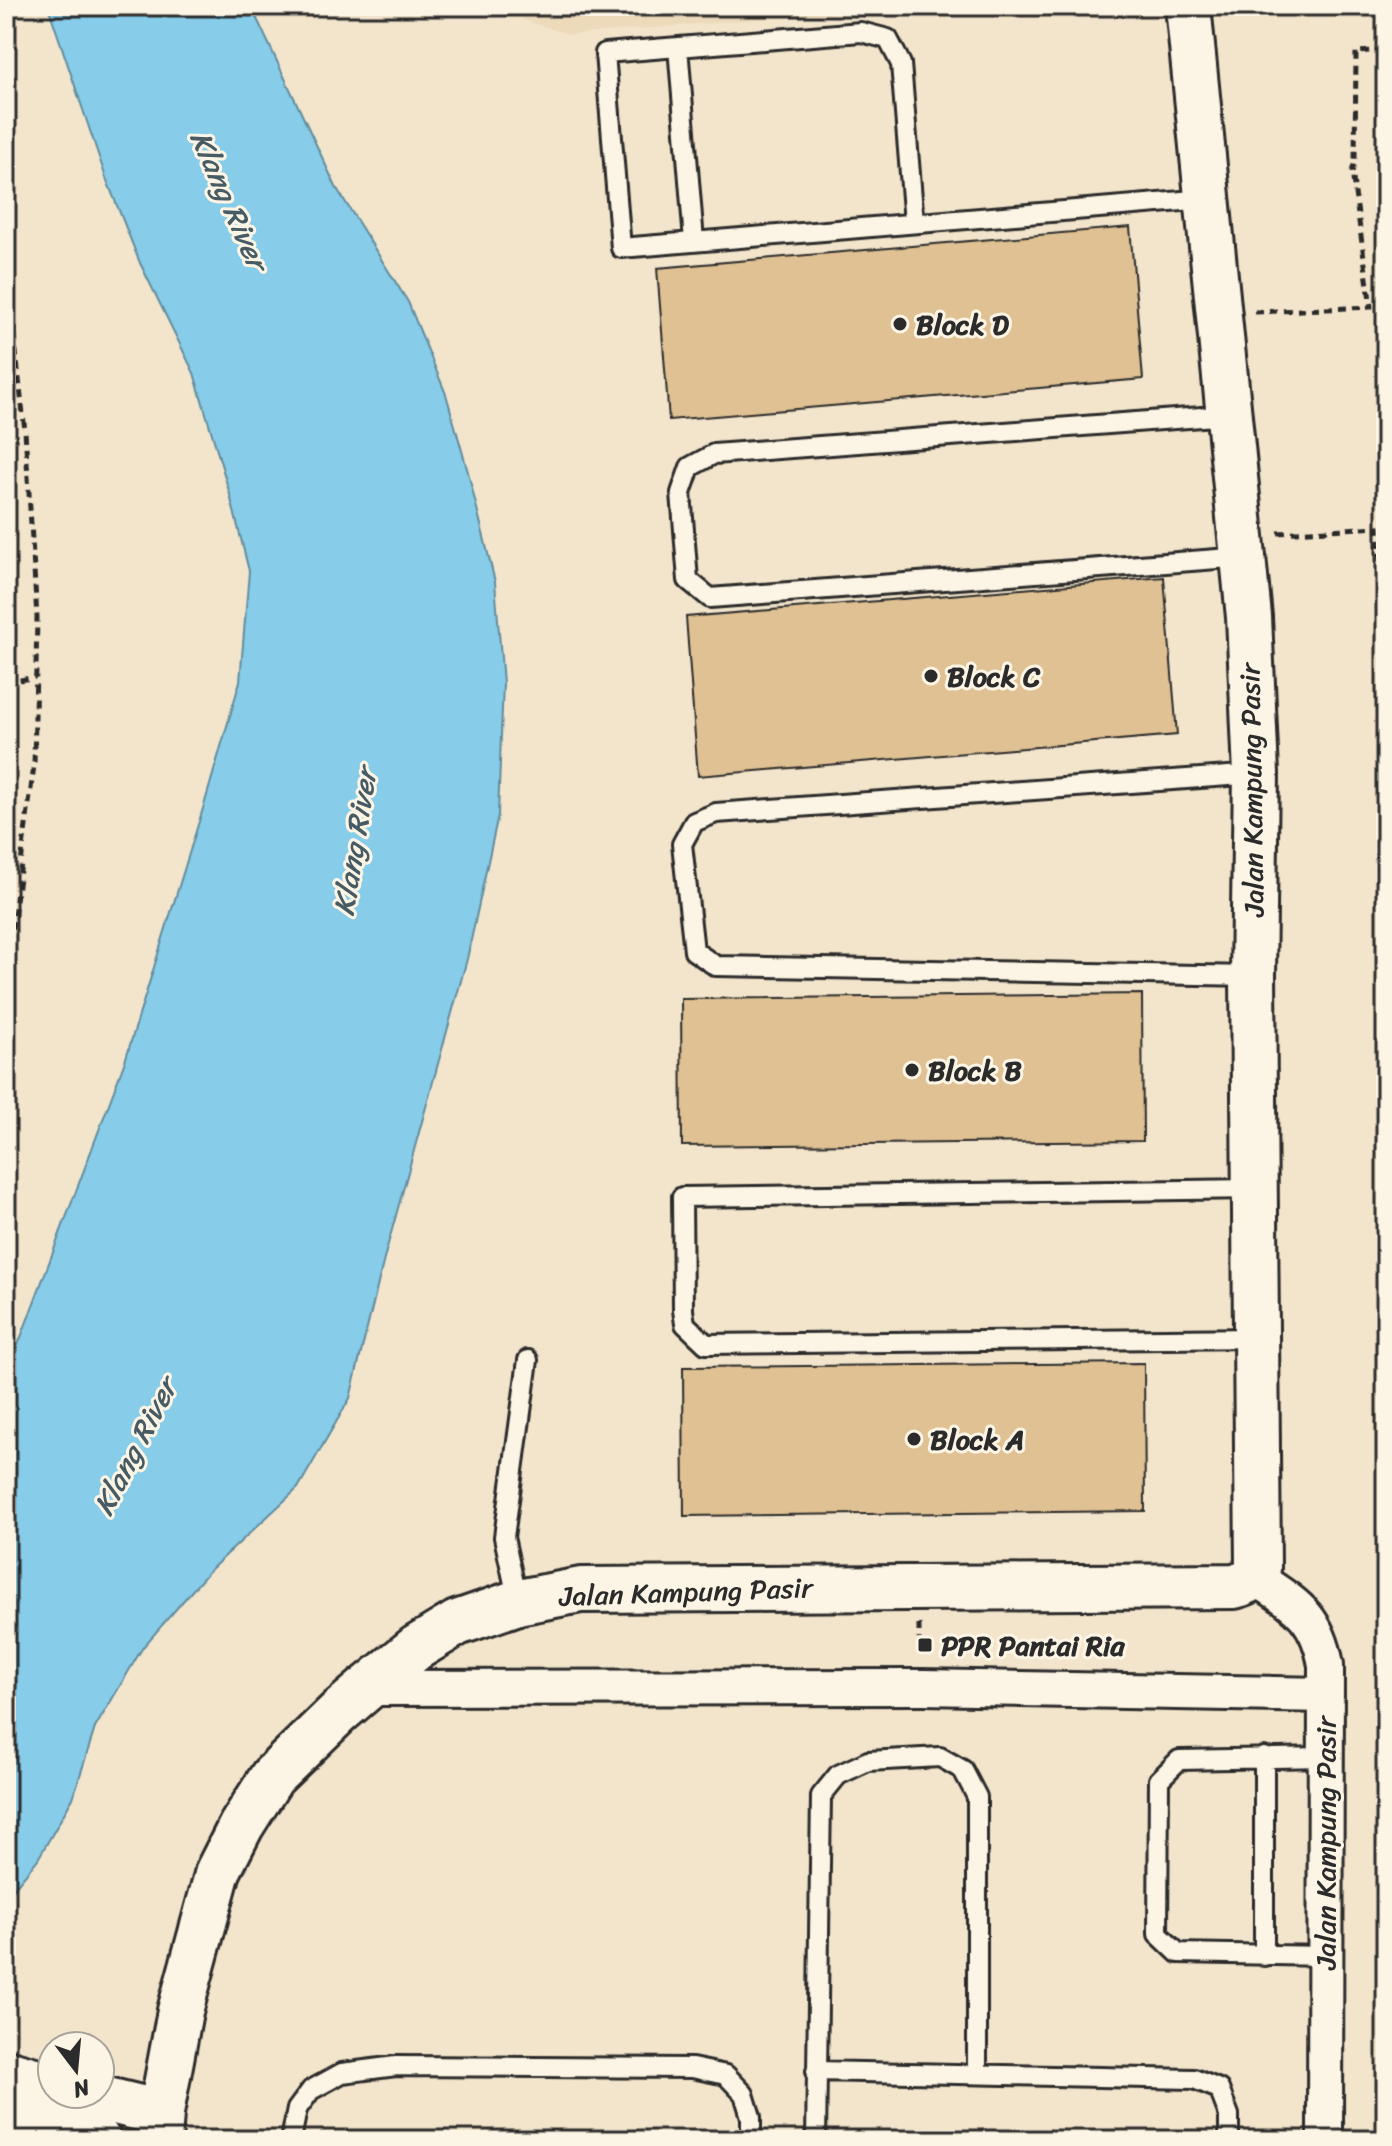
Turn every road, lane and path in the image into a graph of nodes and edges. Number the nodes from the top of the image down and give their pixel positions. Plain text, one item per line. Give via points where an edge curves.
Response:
1 (1188, 6) edge
2 (678, 47) junction
3 (1386, 50) edge
4 (1206, 199) junction
5 (914, 223) junction
6 (694, 241) junction
7 (6, 266) edge
8 (1218, 315) junction
9 (1228, 415) junction
10 (1242, 546) junction
11 (1385, 645) edge
12 (35, 677) junction
13 (6, 683) edge
14 (1256, 774) junction
15 (6, 975) edge
16 (1253, 976) junction
17 (1255, 1189) junction
18 (1257, 1338) junction
19 (528, 1360) dead end
20 (1255, 1577) junction
21 (518, 1602) junction
22 (367, 1688) junction
23 (1326, 1695) junction
24 (1264, 1757) junction
25 (1325, 1757) junction
26 (1264, 1956) junction
27 (1325, 1956) junction
28 (816, 2071) junction
29 (977, 2074) junction
30 (27, 2094) edge
31 (116, 2108) edge
32 (160, 2126) edge
33 (98, 2140) edge
34 (291, 2140) edge
35 (751, 2140) edge
36 (816, 2140) edge
37 (1229, 2140) edge
38 (1325, 2140) edge

1 - 4 street, Jalan Kampung Pasir
2 - 5 lane via 861,32 888,39 901,64
2 - 6 lane
2 - 6 lane via 605,53 621,248
3 - 8 path via 1356,52 1352,172 1371,307
4 - 5 lane
4 - 8 street, Jalan Kampung Pasir
5 - 6 lane
7 - 12 path via 26,446 37,617
8 - 9 street, Jalan Kampung Pasir
9 - 10 street, Jalan Kampung Pasir
9 - 10 lane via 714,454 690,467 681,493 688,580 710,598
10 - 11 path via 1378,527
10 - 14 street, Jalan Kampung Pasir
12 - 13 path
12 - 15 path via 34,766
14 - 16 street, Jalan Kampung Pasir
14 - 16 lane via 716,813 694,822 682,844 694,951 716,966
16 - 17 street, Jalan Kampung Pasir
17 - 18 street, Jalan Kampung Pasir
17 - 18 lane via 682,1197 682,1296 685,1324 706,1344
18 - 20 street, Jalan Kampung Pasir via 1260,1559
19 - 21 lane via 504,1537
20 - 21 street, Jalan Kampung Pasir via 1234,1586 581,1590
20 - 23 street, Jalan Kampung Pasir via 1299,1608 1314,1626 1326,1665
21 - 22 street, Jalan Kampung Pasir via 457,1623
22 - 23 street via 923,1687
22 - 32 street, Jalan Kampung Pasir via 272,1777 218,1871 180,2011
23 - 25 street, Jalan Kampung Pasir
24 - 25 lane
24 - 26 lane
24 - 26 lane via 1179,1760 1159,1780 1158,1934 1178,1953
25 - 27 street, Jalan Kampung Pasir
26 - 27 lane
27 - 38 street, Jalan Kampung Pasir
28 - 29 lane
28 - 29 lane via 821,1796 838,1775 868,1761 940,1757 963,1770 977,1797
28 - 36 lane
29 - 37 lane via 1194,2079 1219,2089 1229,2115
30 - 33 street
31 - 32 street
34 - 35 lane via 297,2109 311,2090 342,2073 396,2066 692,2068 726,2075 744,2094

